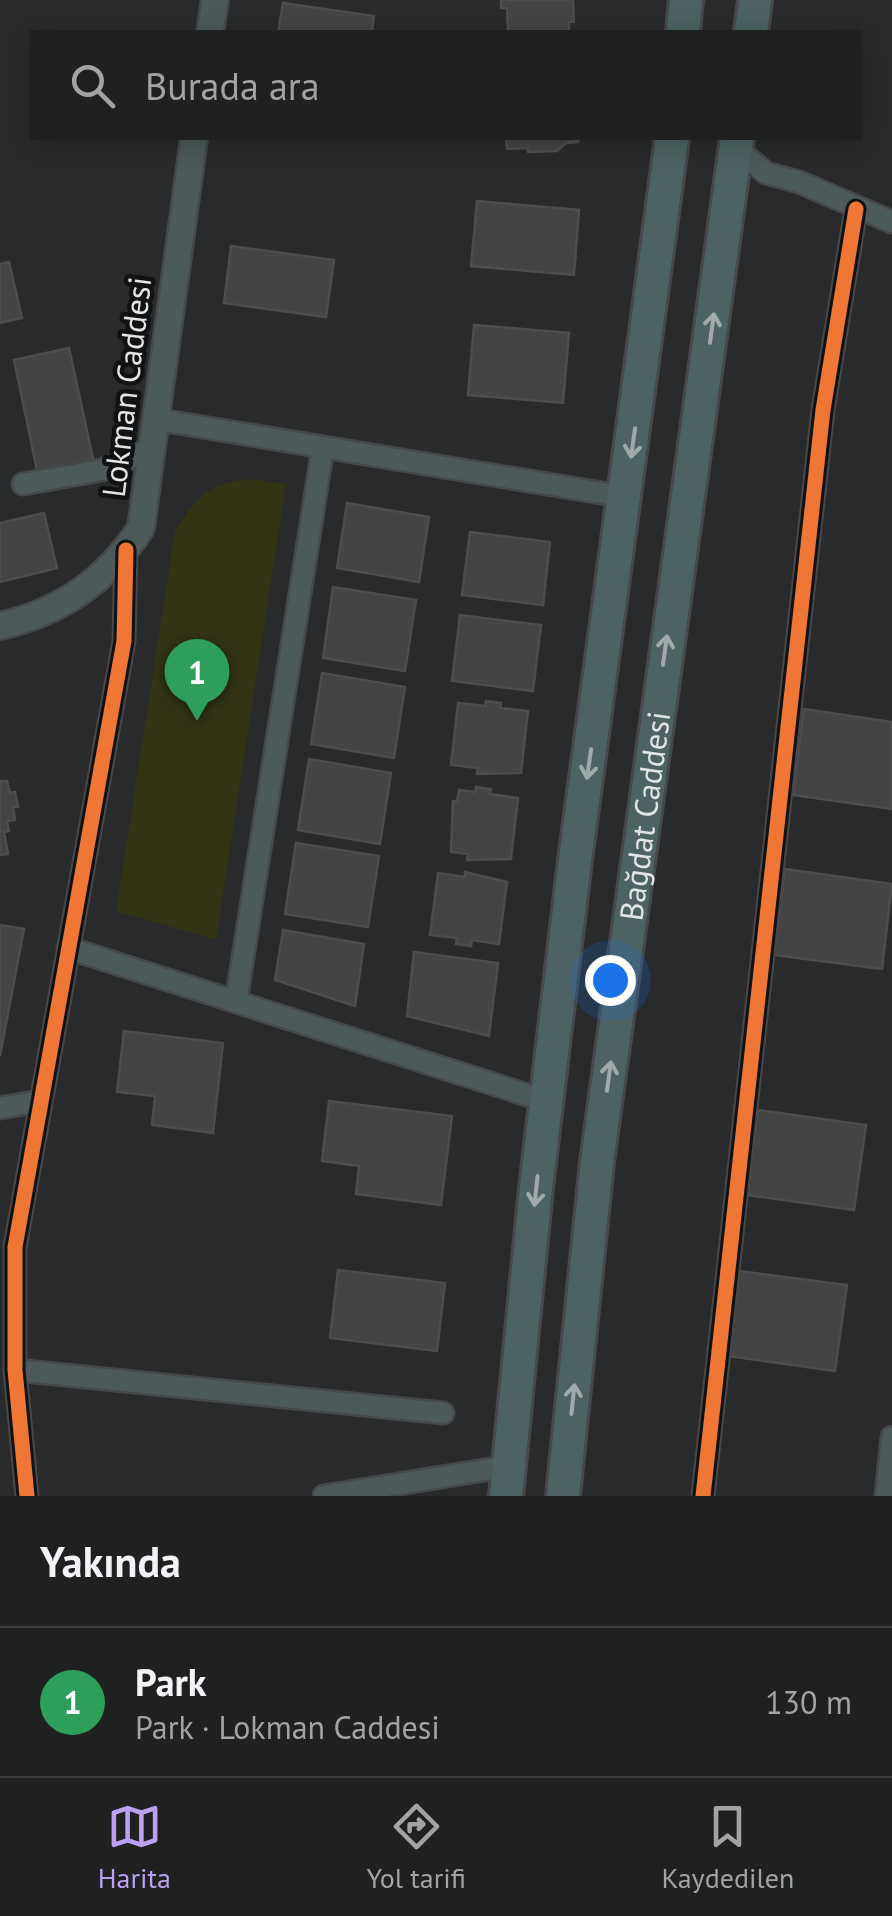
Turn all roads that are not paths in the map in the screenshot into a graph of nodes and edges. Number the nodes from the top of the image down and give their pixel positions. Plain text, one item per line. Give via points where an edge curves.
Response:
1 (215, 0) edge
2 (686, 0) edge
3 (755, 0) edge
4 (210, 30) edge
5 (683, 30) edge
6 (751, 30) edge
7 (194, 140) edge
8 (672, 140) edge
9 (737, 143) edge
10 (856, 209) junction
11 (892, 222) edge
12 (154, 419) junction
13 (323, 447) junction
14 (151, 449) junction
15 (23, 484) dead end
16 (626, 497) junction
17 (126, 550) junction
18 (0, 626) edge
19 (68, 948) junction
20 (236, 1002) junction
21 (40, 1100) junction
22 (546, 1101) junction
23 (0, 1108) edge
24 (7, 1248) edge
25 (14, 1370) junction
26 (8, 1395) edge
27 (442, 1413) dead end
28 (892, 1437) edge
29 (507, 1481) edge
30 (27, 1496) edge
31 (324, 1496) edge
32 (563, 1496) edge
33 (703, 1496) edge
34 (886, 1496) edge

1 - 4 street
2 - 5 main road
3 - 6 main road
7 - 12 street, Lokman Caddesi
8 -> 16 main road, Bağdat Caddesi
9 - 10 street via 766,173
32 -> 9 main road, Bağdat Caddesi via 597,1162
10 - 11 street
10 - 33 street via 823,410
12 - 13 street
12 - 14 street, Lokman Caddesi
13 - 16 street
13 - 20 street
14 - 15 street via 102,470
14 - 17 street, Lokman Caddesi via 141,528
16 -> 22 main road, Bağdat Caddesi
17 - 18 street, Lokman Caddesi via 68,602
17 - 19 street via 124,641
19 - 20 street
19 - 21 street
20 - 22 street
21 - 23 street
21 - 24 street
22 -> 29 main road, Bağdat Caddesi
24 - 25 street
25 - 26 street
25 - 27 street
26 - 30 street
28 - 34 street
29 - 31 street

